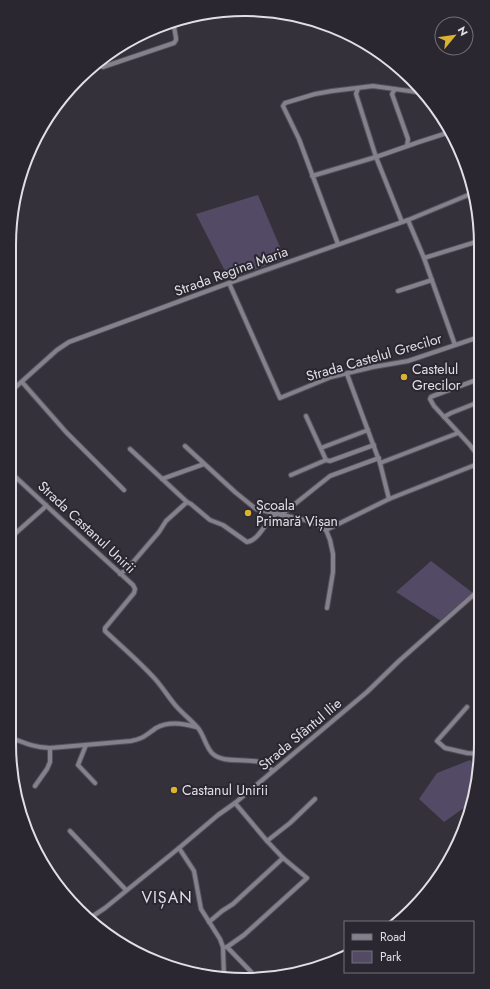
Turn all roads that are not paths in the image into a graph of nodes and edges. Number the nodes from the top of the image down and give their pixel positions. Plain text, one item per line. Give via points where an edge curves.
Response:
1 (174, 27) edge
2 (102, 67) dead end
3 (358, 88) junction
4 (394, 89) junction
5 (415, 92) edge
6 (445, 134) edge
7 (407, 146) junction
8 (376, 157) junction
9 (312, 176) junction
10 (469, 195) edge
11 (408, 220) junction
12 (402, 222) junction
13 (474, 243) edge
14 (338, 244) junction
15 (424, 258) junction
16 (432, 280) junction
17 (229, 283) junction
18 (398, 290) dead end
19 (474, 339) edge
20 (454, 346) junction
21 (347, 374) junction
22 (474, 381) edge
23 (22, 382) junction
24 (16, 387) edge
25 (474, 404) edge
26 (306, 416) dead end
27 (444, 417) junction
28 (368, 430) junction
29 (458, 433) junction
30 (374, 445) junction
31 (185, 446) dead end
32 (320, 448) junction
33 (130, 449) dead end
34 (474, 450) edge
35 (326, 460) junction
36 (379, 461) junction
37 (204, 464) junction
38 (474, 465) edge
39 (291, 475) dead end
40 (16, 477) edge
41 (162, 479) junction
42 (124, 490) dead end
43 (389, 499) junction
44 (187, 502) junction
45 (46, 505) junction
46 (276, 514) junction
47 (281, 515) junction
48 (326, 530) junction
49 (16, 533) edge
50 (120, 574) junction
51 (474, 595) edge
52 (327, 608) dead end
53 (467, 707) dead end
54 (197, 727) junction
55 (16, 740) edge
56 (86, 745) junction
57 (50, 748) junction
58 (474, 754) edge
59 (273, 771) junction
60 (95, 783) dead end
61 (35, 786) dead end
62 (315, 799) dead end
63 (235, 803) junction
64 (70, 831) dead end
65 (267, 841) junction
66 (179, 848) junction
67 (283, 858) junction
68 (126, 890) junction
69 (94, 916) edge
70 (209, 922) junction
71 (225, 947) junction
72 (224, 972) edge
73 (252, 973) edge

1 - 2 street via 174,43
3 - 4 street via 373,86
3 - 8 street via 356,94
3 - 9 street via 315,94 285,103 283,106 299,139
4 - 5 street
4 - 7 street via 392,94 408,139
6 - 7 street
7 - 8 street
8 - 9 street
8 - 12 street
9 - 14 street
10 - 11 street, Strada Regina Maria
11 - 12 street, Strada Regina Maria
11 - 15 street
12 - 14 street, Strada Regina Maria
13 - 15 street
14 - 17 street, Strada Regina Maria
15 - 16 street
16 - 18 street
16 - 20 street
17 - 21 street, Strada Castelul Grecilor via 280,398 331,377
17 - 23 street, Strada Regina Maria via 68,342
19 - 20 street, Strada Castelul Grecilor
20 - 21 street, Strada Castelul Grecilor via 408,361
21 - 28 street
22 - 27 street via 431,397 431,402
23 - 24 street, Strada Regina Maria
23 - 42 street via 66,432
25 - 27 street
26 - 32 street
27 - 29 street
28 - 30 street
28 - 32 street
29 - 34 street
29 - 36 street
30 - 35 street via 330,461
30 - 36 street
31 - 37 street
32 - 35 street
33 - 41 street
35 - 39 street
36 - 43 street
36 - 47 street via 330,476
37 - 41 street
37 - 46 street via 256,509
38 - 43 street
40 - 45 street, Strada Castanul Unirii
41 - 44 street
43 - 48 street
44 - 46 street via 210,520 247,542 257,537
44 - 50 street via 166,521 128,568
45 - 49 street
45 - 50 street, Strada Castanul Unirii
46 - 47 street
47 - 48 street via 305,520
48 - 52 street via 333,554
50 - 54 street, Strada Castanul Unirii via 133,585 135,591 105,631 140,663 175,706
51 - 59 street, Strada Sfântul Ilie via 367,692
53 - 58 street via 437,741 445,748
54 - 56 street via 170,724 159,727 140,739
54 - 59 street, Strada Castanul Unirii via 210,752 216,757 227,760 250,760 266,765
55 - 57 street
56 - 57 street
56 - 60 street via 78,765
57 - 61 street via 50,762
59 - 63 street, Strada Sfântul Ilie
62 - 65 street
63 - 65 street
63 - 66 street, Strada Sfântul Ilie
64 - 68 street
65 - 67 street
66 - 68 street, Strada Sfântul Ilie
66 - 70 street via 194,871 201,909
67 - 70 street via 233,904
67 - 71 street via 307,878 244,935
68 - 69 street, Strada Sfântul Ilie
70 - 71 street
71 - 72 street
71 - 73 street

